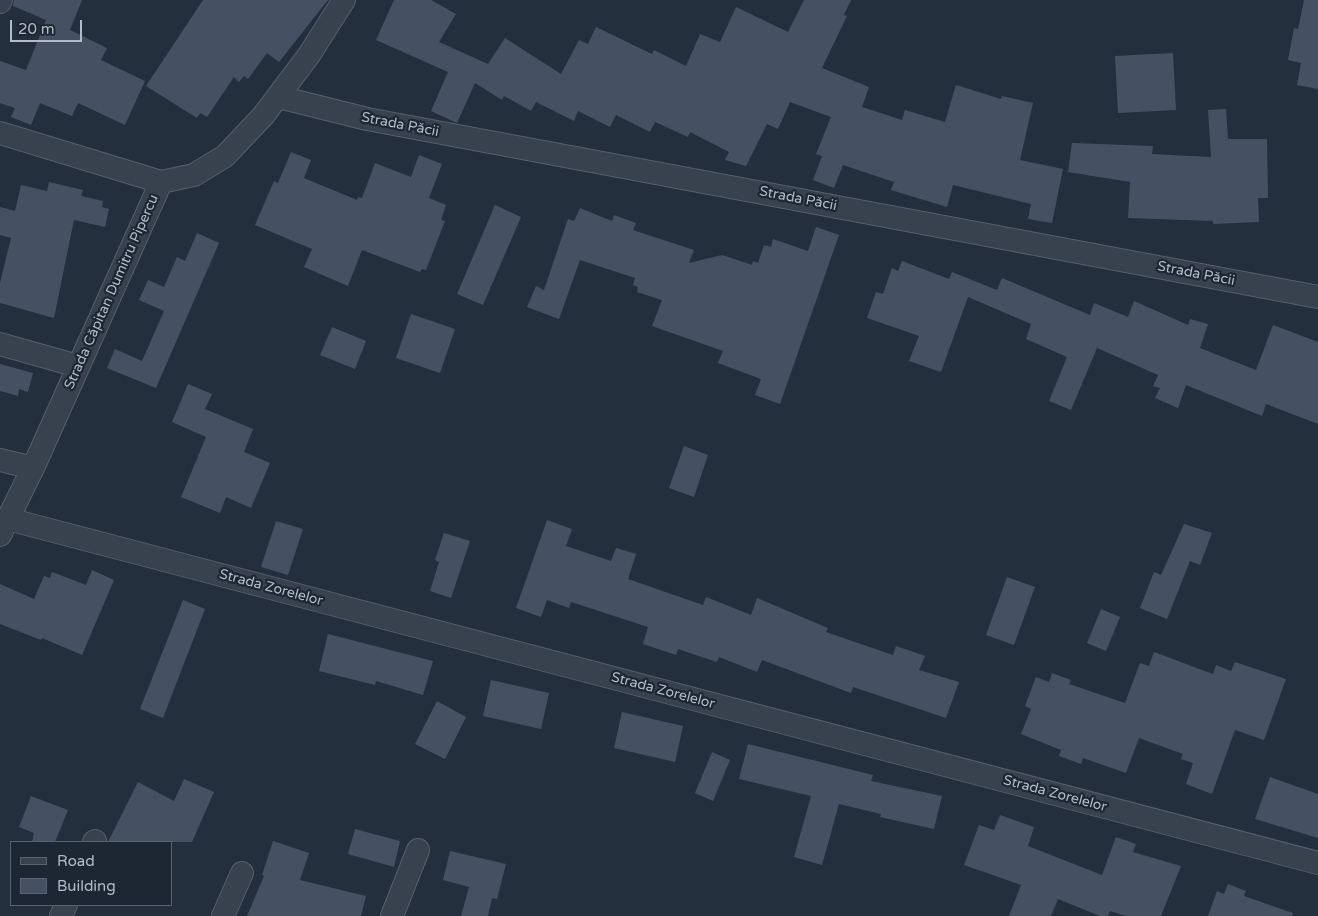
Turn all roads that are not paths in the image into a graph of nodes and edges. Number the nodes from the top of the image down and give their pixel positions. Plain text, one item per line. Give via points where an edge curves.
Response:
1 (344, 0) edge
2 (279, 96) junction
3 (0, 133) edge
4 (161, 182) junction
5 (1318, 297) edge
6 (0, 344) edge
7 (78, 366) junction
8 (0, 460) edge
9 (33, 468) junction
10 (4, 527) edge
11 (418, 850) dead end
12 (1318, 862) edge
13 (242, 873) dead end
14 (222, 916) edge
15 (392, 916) edge

1 - 2 street, Strada Căpitan Dumitru Pipercu
2 - 4 street, Strada Căpitan Dumitru Pipercu via 243,139 207,169 181,180
2 - 5 street, Strada Păcii via 367,119
3 - 4 street
4 - 7 street, Strada Căpitan Dumitru Pipercu
6 - 7 street
7 - 9 street, Strada Căpitan Dumitru Pipercu
8 - 9 street
9 - 10 street, Strada Căpitan Dumitru Pipercu
10 - 12 street, Strada Zorelelor
11 - 15 street
13 - 14 street

